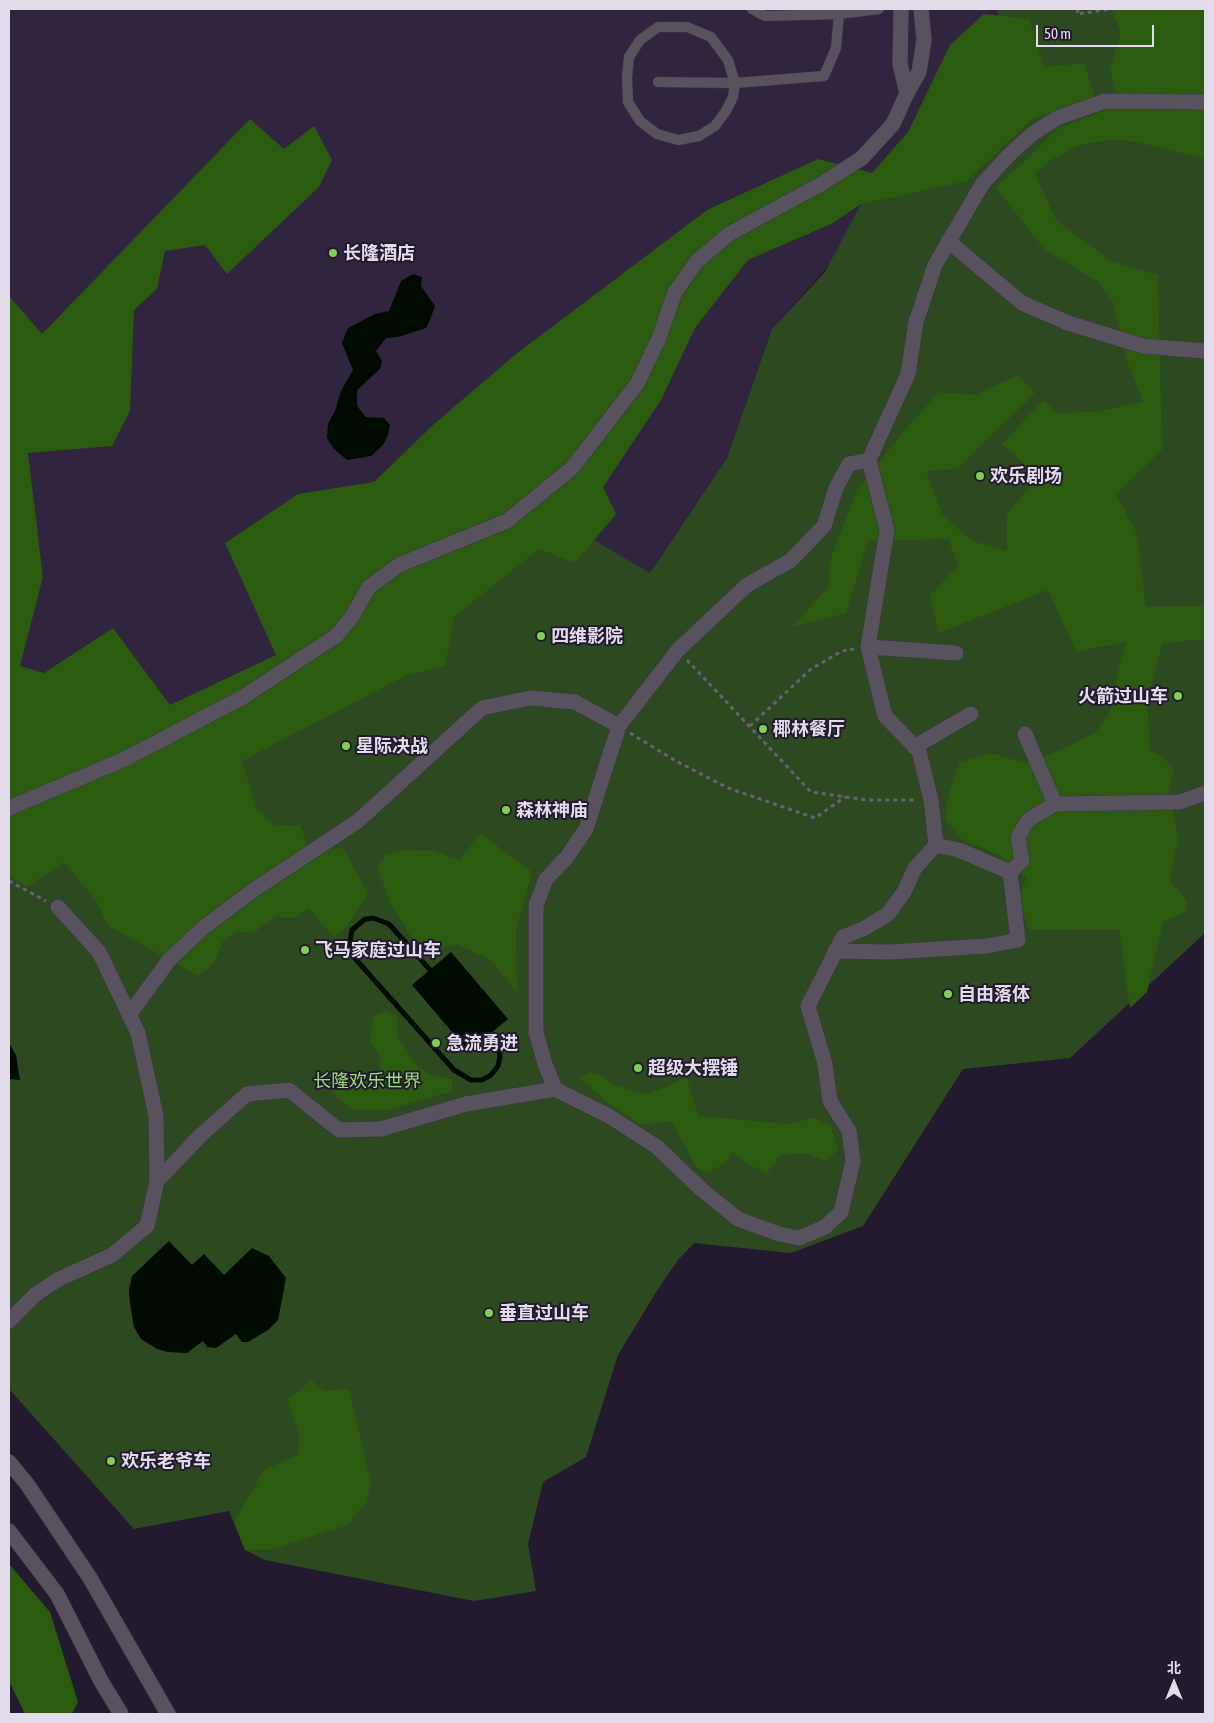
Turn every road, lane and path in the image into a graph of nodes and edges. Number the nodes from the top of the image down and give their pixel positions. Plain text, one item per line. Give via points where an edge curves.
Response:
1 (752, 9) edge
2 (880, 9) edge
3 (901, 9) edge
4 (921, 9) edge
5 (1078, 9) edge
6 (1112, 9) edge
7 (839, 14) junction
8 (658, 82) dead end
9 (734, 83) junction
10 (906, 93) junction
11 (1205, 102) edge
12 (948, 241) junction
13 (1205, 350) edge
14 (869, 460) junction
15 (868, 647) junction
16 (678, 650) junction
17 (956, 653) dead end
18 (970, 714) dead end
19 (619, 726) junction
20 (750, 726) junction
21 (1025, 734) dead end
22 (914, 747) junction
23 (1205, 793) edge
24 (846, 797) junction
25 (931, 800) junction
26 (1055, 804) junction
27 (9, 808) edge
28 (936, 845) junction
29 (1010, 872) junction
30 (9, 881) edge
31 (58, 907) joint
32 (835, 951) junction
33 (129, 1015) junction
34 (555, 1089) junction
35 (158, 1181) junction
36 (9, 1321) edge
37 (9, 1462) edge
38 (9, 1531) edge
39 (121, 1714) edge
40 (168, 1714) edge

1 - 7 lane via 765,16
2 - 7 lane
3 - 10 street via 900,64
4 - 10 street via 924,40 919,72
5 - 6 path via 1077,14
7 - 9 lane via 836,48 824,76
8 - 9 lane
9 - 9 lane via 728,60 711,37 687,28 658,28 640,40 629,57 628,102 640,121 657,134 678,140 699,136 715,126 733,97
10 - 27 street via 893,124 862,158 823,184 729,234 697,261 675,292 659,338 637,384 572,468 535,500 508,521 399,566 369,587 336,636 244,697 125,759
11 - 12 street via 1105,101 1057,118 1009,154 983,183
12 - 13 street via 1022,303 1068,323 1143,346
12 - 14 street via 935,265 916,322 908,374
14 - 15 street via 888,530
14 - 16 street via 849,464 836,488 824,526 790,561 747,585
15 - 17 street
15 - 20 path via 842,650 811,669
15 - 22 street via 885,716
16 - 19 street
16 - 20 path
18 - 22 street
19 - 24 path via 728,788 815,818
19 - 33 street via 575,702 530,698 482,708 358,821 255,888 203,928 169,960
19 - 34 street via 586,829 567,857 546,879 536,905 536,1032
20 - 24 path via 811,792
21 - 26 street
22 - 25 street via 919,751
23 - 26 street via 1180,802
24 - 25 path
25 - 28 street
26 - 29 street via 1028,820 1018,837 1022,861
28 - 29 street via 959,850
28 - 32 street via 915,868 904,892 888,914 863,930 843,937
29 - 32 street via 1018,940 988,946 890,952
30 - 31 path
31 - 33 street via 99,952
32 - 34 street via 808,1006 825,1064 830,1101 849,1131 853,1161 841,1212 825,1227 799,1238 738,1219 702,1190 657,1146 609,1116
33 - 35 street via 138,1033 156,1116
34 - 35 street via 466,1104 381,1128 339,1130 289,1090 247,1094 200,1136
35 - 36 street via 147,1226 112,1255 36,1294
37 - 40 street via 90,1578
38 - 39 street via 56,1594

